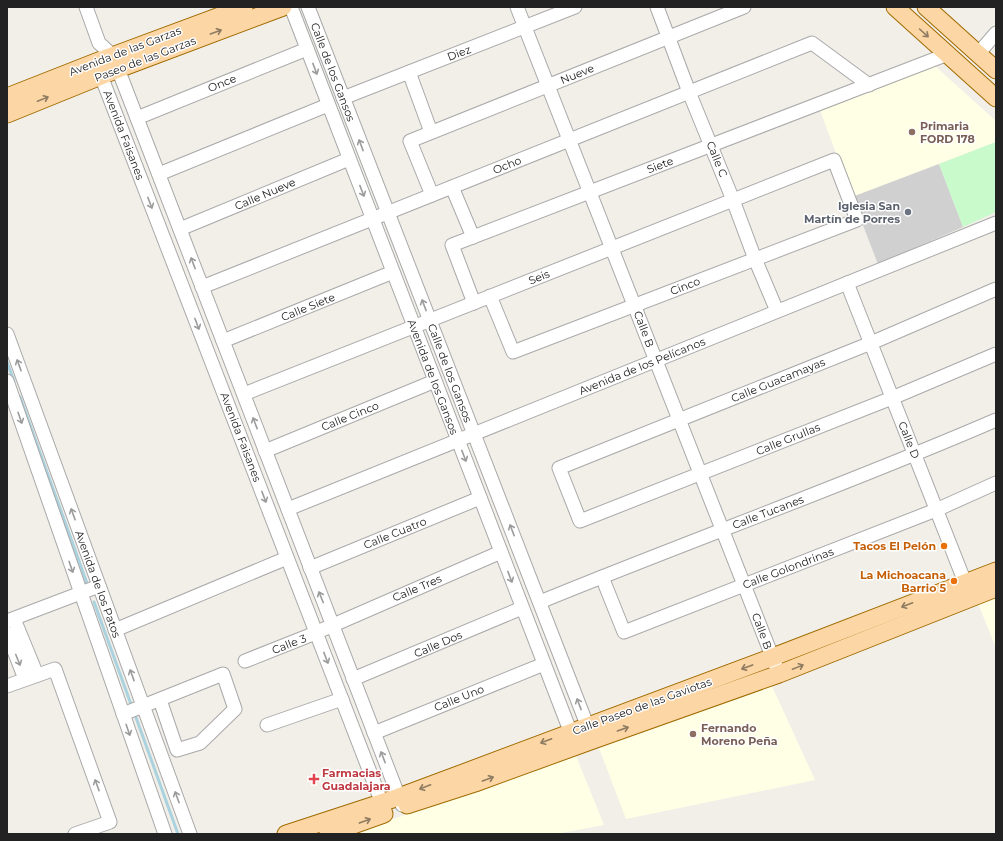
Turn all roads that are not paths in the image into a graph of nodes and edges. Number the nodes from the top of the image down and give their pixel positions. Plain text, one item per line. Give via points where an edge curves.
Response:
1 (86, 7) edge
2 (244, 7) edge
3 (283, 7) edge
4 (291, 7) edge
5 (308, 7) edge
6 (517, 7) edge
7 (575, 7) edge
8 (656, 7) edge
9 (744, 7) edge
10 (895, 7) edge
11 (928, 8) edge
12 (525, 27) junction
13 (996, 33) edge
14 (669, 37) junction
15 (99, 43) junction
16 (307, 49) junction
17 (948, 54) junction
18 (978, 54) junction
19 (116, 62) junction
20 (98, 69) junction
21 (996, 70) edge
22 (409, 72) junction
23 (548, 85) junction
24 (869, 85) junction
25 (689, 92) junction
26 (7, 97) edge
27 (343, 98) junction
28 (996, 98) edge
29 (328, 105) junction
30 (7, 114) edge
31 (137, 118) junction
32 (431, 132) junction
33 (570, 140) junction
34 (712, 146) junction
35 (349, 159) junction
36 (159, 174) junction
37 (452, 187) junction
38 (590, 192) junction
39 (432, 195) junction
40 (733, 200) junction
41 (388, 213) junction
42 (372, 219) junction
43 (857, 220) joint
44 (996, 223) edge
45 (180, 229) junction
46 (473, 237) junction
47 (612, 248) junction
48 (755, 259) junction
49 (393, 272) junction
50 (847, 283) junction
51 (202, 287) junction
52 (996, 289) edge
53 (490, 296) junction
54 (474, 303) junction
55 (634, 305) junction
56 (777, 311) junction
57 (430, 321) junction
58 (414, 327) junction
59 (7, 334) edge
60 (223, 341) junction
61 (871, 344) junction
62 (996, 354) edge
63 (656, 360) junction
64 (435, 381) junction
65 (26, 386) junction
66 (8, 388) edge
67 (244, 394) junction
68 (892, 398) junction
69 (679, 420) junction
70 (996, 420) edge
71 (474, 434) junction
72 (458, 440) junction
73 (265, 451) junction
74 (915, 455) junction
75 (701, 474) junction
76 (996, 483) edge
77 (480, 498) junction
78 (288, 509) junction
79 (936, 510) junction
80 (580, 520) joint
81 (722, 529) junction
82 (501, 552) junction
83 (287, 558) junction
84 (310, 568) junction
85 (996, 571) edge
86 (602, 577) junction
87 (744, 585) junction
88 (99, 586) junction
89 (996, 588) edge
90 (968, 590) junction
91 (80, 593) junction
92 (540, 602) junction
93 (522, 608) junction
94 (10, 620) edge
95 (332, 625) junction
96 (115, 630) junction
97 (7, 633) edge
98 (316, 633) junction
99 (773, 657) junction
100 (245, 661) dead end
101 (544, 664) junction
102 (779, 674) junction
103 (31, 677) junction
104 (353, 679) junction
105 (7, 686) edge
106 (342, 699) junction
107 (160, 700) junction
108 (143, 705) junction
109 (123, 714) junction
110 (267, 726) dead end
111 (374, 733) junction
112 (590, 733) junction
113 (573, 739) junction
114 (400, 802) junction
115 (384, 808) junction
116 (75, 834) edge
117 (165, 834) edge
118 (190, 834) edge
119 (286, 834) edge
120 (328, 834) edge

1 - 15 street
2 - 19 main road, Avenida de las Garzas
19 -> 3 main road, Paseo de las Garzas
4 - 16 street, Avenida de los Gansos
5 - 27 street, Calle de los Gansos
6 - 12 street, Calle B
7 - 12 street, Diez
8 - 14 street, Calle C
9 - 14 street, Nueve
10 -> 17 main road
11 - 18 main road
12 - 22 street, Diez
12 - 23 street, Calle B
13 - 18 street
14 - 23 street, Nueve
14 - 25 street, Calle C
15 - 19 street
15 - 20 street
16 -> 29 street, Avenida de los Gansos
16 - 31 street, Once
17 - 24 street, Siete
17 - 28 main road
18 - 21 main road
19 - 20 main road, Avenida de las Garzas
19 - 31 street, Avenida Faisanes
20 - 26 main road, Avenida de las Garzas
30 -> 20 main road, Paseo de las Garzas
20 -> 83 street, Avenida Faisanes
22 - 27 street, Diez
22 - 32 street
23 - 32 street, Nueve
23 - 33 street, Calle B
24 - 25 street, Ocho via 812,43
24 - 34 street, Siete
25 - 33 street, Ocho
25 - 34 street, Calle C
41 -> 27 street, Calle de los Gansos
29 - 35 street, Avenida de los Gansos
29 - 36 street
31 - 36 street, Avenida Faisanes
32 - 39 street, Nueve via 410,141
33 - 37 street, Ocho
33 - 38 street, Calle B
34 - 38 street, Siete
34 - 40 street, Calle C
35 -> 42 street, Avenida de los Gansos
35 - 45 street, Calle Nueve
36 - 45 street, Avenida Faisanes
37 - 39 street, Ocho
37 - 46 street
38 - 46 street, Siete
38 - 47 street, Calle B
39 - 41 street, Ocho
40 - 43 street, Seis via 834,160
40 - 47 street, Seis
40 - 48 street, Calle C
41 - 42 street, Ocho
57 -> 41 street, Calle de los Gansos
42 - 49 street, Avenida de los Gansos
42 - 51 street, Ocho
43 - 48 street, Cinco
44 - 50 street, Avenida de los Pelícanos
51 -> 45 street, Avenida Faisanes
46 - 54 street, Siete via 452,245
47 - 53 street, Seis
47 - 55 street, Calle B
48 - 55 street, Cinco
48 - 56 street, Calle C
49 - 58 street, Avenida de los Gansos
49 - 60 street, Calle Siete
50 - 56 street, Avenida de los Pelícanos
50 - 61 street, Calle D
51 - 60 street, Avenida Faisanes
52 - 61 street, Calle Guacamayas
53 - 54 street, Seis
53 - 55 street, Cinco via 514,352
54 - 57 street, Seis
55 - 63 street, Calle B
56 - 63 street, Avenida de los Pelícanos
57 - 58 street, Seis
57 - 71 street, Calle de los Gansos
58 - 64 street, Avenida de los Gansos
58 - 67 street, Seis
65 -> 59 street, Avenida de los Patos
60 - 67 street, Avenida Faisanes
61 - 68 street, Calle D
61 - 69 street, Calle Guacamayas
62 - 68 street, Calle Grullas
63 - 69 street, Calle B
63 - 71 street, Avenida de los Pelícanos
64 - 72 street, Avenida de los Gansos
64 - 73 street, Calle Cinco
65 - 66 street
88 -> 65 street, Avenida de los Patos
66 -> 91 street, Avenida de los Patos
73 -> 67 street, Avenida Faisanes
68 - 74 street, Calle D
68 - 75 street, Calle Grullas
69 - 75 street, Calle B
69 - 80 street, Calle Guacamayas via 559,468
70 - 74 street, Calle Tucanes
71 - 72 street, Avenida de los Pelícanos
92 -> 71 street, Calle de los Gansos
72 -> 77 street, Avenida de los Gansos
72 - 78 street, Avenida de los Pelícanos
73 - 78 street, Avenida Faisanes
74 - 79 street, Calle D
74 - 81 street, Calle Tucanes
75 - 80 street, Calle Grullas
75 - 81 street, Calle B
76 - 79 street, Calle Golondrinas
77 - 82 street, Avenida de los Gansos
77 - 84 street, Calle Cuatro
78 - 84 street, Avenida Faisanes
79 - 87 street, Calle Golondrinas
79 - 90 street, Calle D
81 - 86 street, Calle Tucanes
81 - 87 street, Calle B
82 -> 93 street, Avenida de los Gansos
82 - 95 street, Calle Tres
83 - 96 street
83 - 98 street, Avenida Faisanes
95 -> 84 street, Avenida Faisanes
85 - 90 main road, Calle Paseo de las Gaviotas
86 - 87 street, Calle Golondrinas via 624,632
86 - 92 street, Calle Tucanes
87 - 99 street, Calle B
88 - 91 street
88 - 96 street, Avenida de los Patos
89 - 90 main road, Calle Paseo de las Gaviotas
90 -> 99 main road, Calle Paseo de las Gaviotas
102 -> 90 main road, Calle Paseo de las Gaviotas
91 - 94 street
91 - 109 street, Avenida de los Patos
112 -> 92 street, Calle de los Gansos
93 - 101 street, Avenida de los Gansos
93 - 104 street, Calle Dos
94 - 103 street
95 - 98 street, Calle 3
95 - 104 street, Avenida Faisanes
108 -> 96 street, Avenida de los Patos
97 -> 103 street
98 - 100 street, Calle 3
98 -> 106 street, Avenida Faisanes
99 - 102 street, Calle B
99 -> 112 main road, Calle Paseo de las Gaviotas
101 - 111 street, Calle Uno
101 - 113 street, Avenida de los Gansos
112 -> 102 main road, Calle Paseo de las Gaviotas
103 - 105 street
116 -> 103 street via 110,822 55,669
104 - 111 street, Avenida Faisanes
106 - 110 street
106 - 115 street, Avenida Faisanes
107 - 107 street via 223,674 235,709 200,742 177,750
107 - 108 street
108 - 109 street
118 -> 108 street, Avenida de los Patos
109 -> 117 street, Avenida de los Patos
114 -> 111 street, Avenida Faisanes
112 - 113 main road, Calle Paseo de las Gaviotas
113 - 114 main road, Calle Paseo de las Gaviotas via 475,783
114 - 115 main road, Calle Paseo de las Gaviotas
115 - 119 main road, Calle Paseo de las Gaviotas
120 -> 115 main road, Calle Paseo de las Gaviotas

